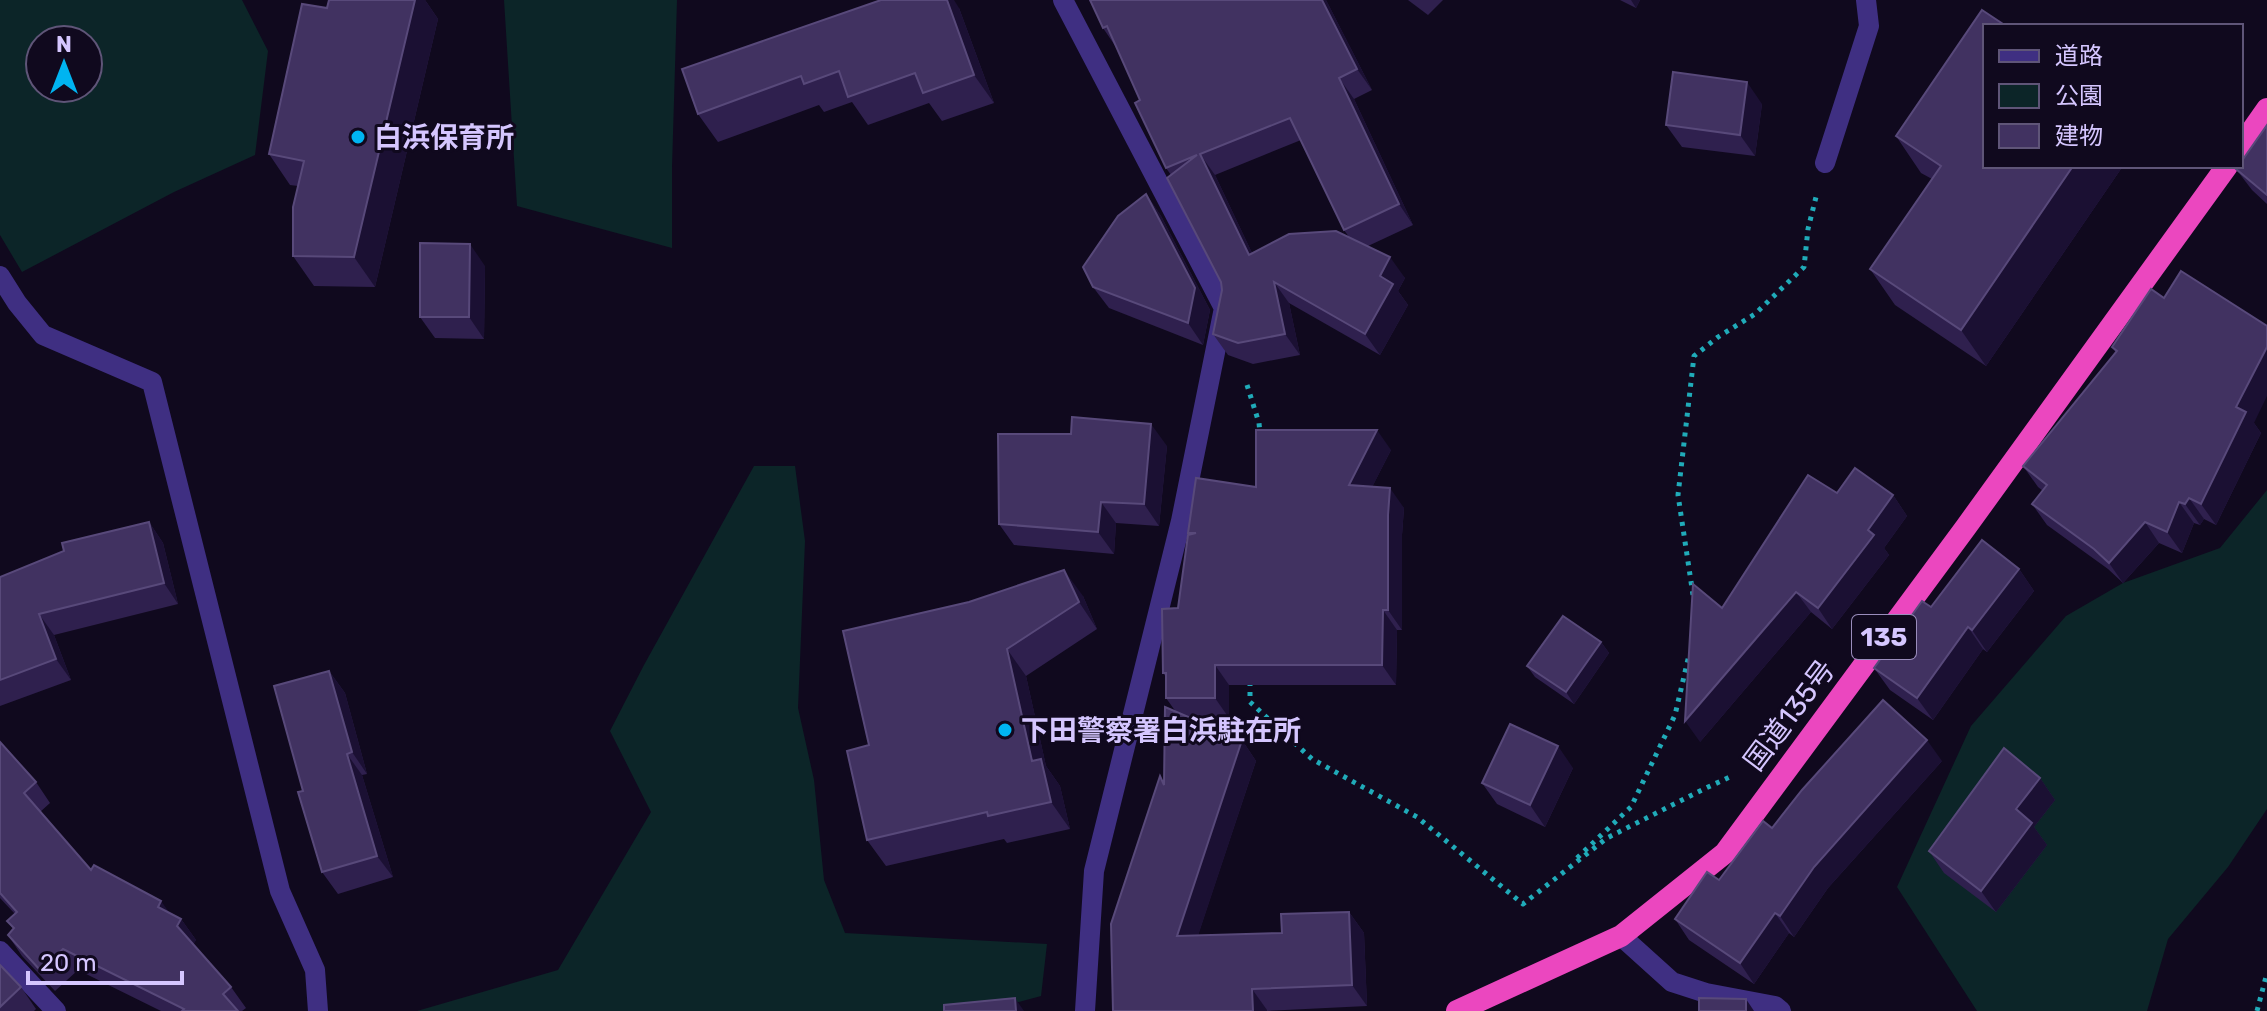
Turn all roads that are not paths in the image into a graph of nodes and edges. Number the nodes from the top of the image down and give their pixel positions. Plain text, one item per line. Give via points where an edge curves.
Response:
1 (1063, 0) edge
2 (1866, 0) edge
3 (2267, 109) edge
4 (2243, 143) edge
5 (1825, 163) road end
6 (2226, 168) edge
7 (0, 276) edge
8 (1621, 936) junction
9 (0, 951) edge
10 (56, 1011) edge
11 (318, 1011) edge
12 (1085, 1011) edge
13 (1457, 1011) edge
14 (1781, 1011) edge

1 - 12 street via 1224,308 1181,521 1094,871
2 - 5 street via 1869,26
3 - 4 highway
6 - 8 highway, 国道135号 / 135 via 1725,853
7 - 11 street via 43,335 152,382 280,891 315,970
8 - 13 highway, 国道135号 / 135
8 - 14 street via 1672,982
9 - 10 street

